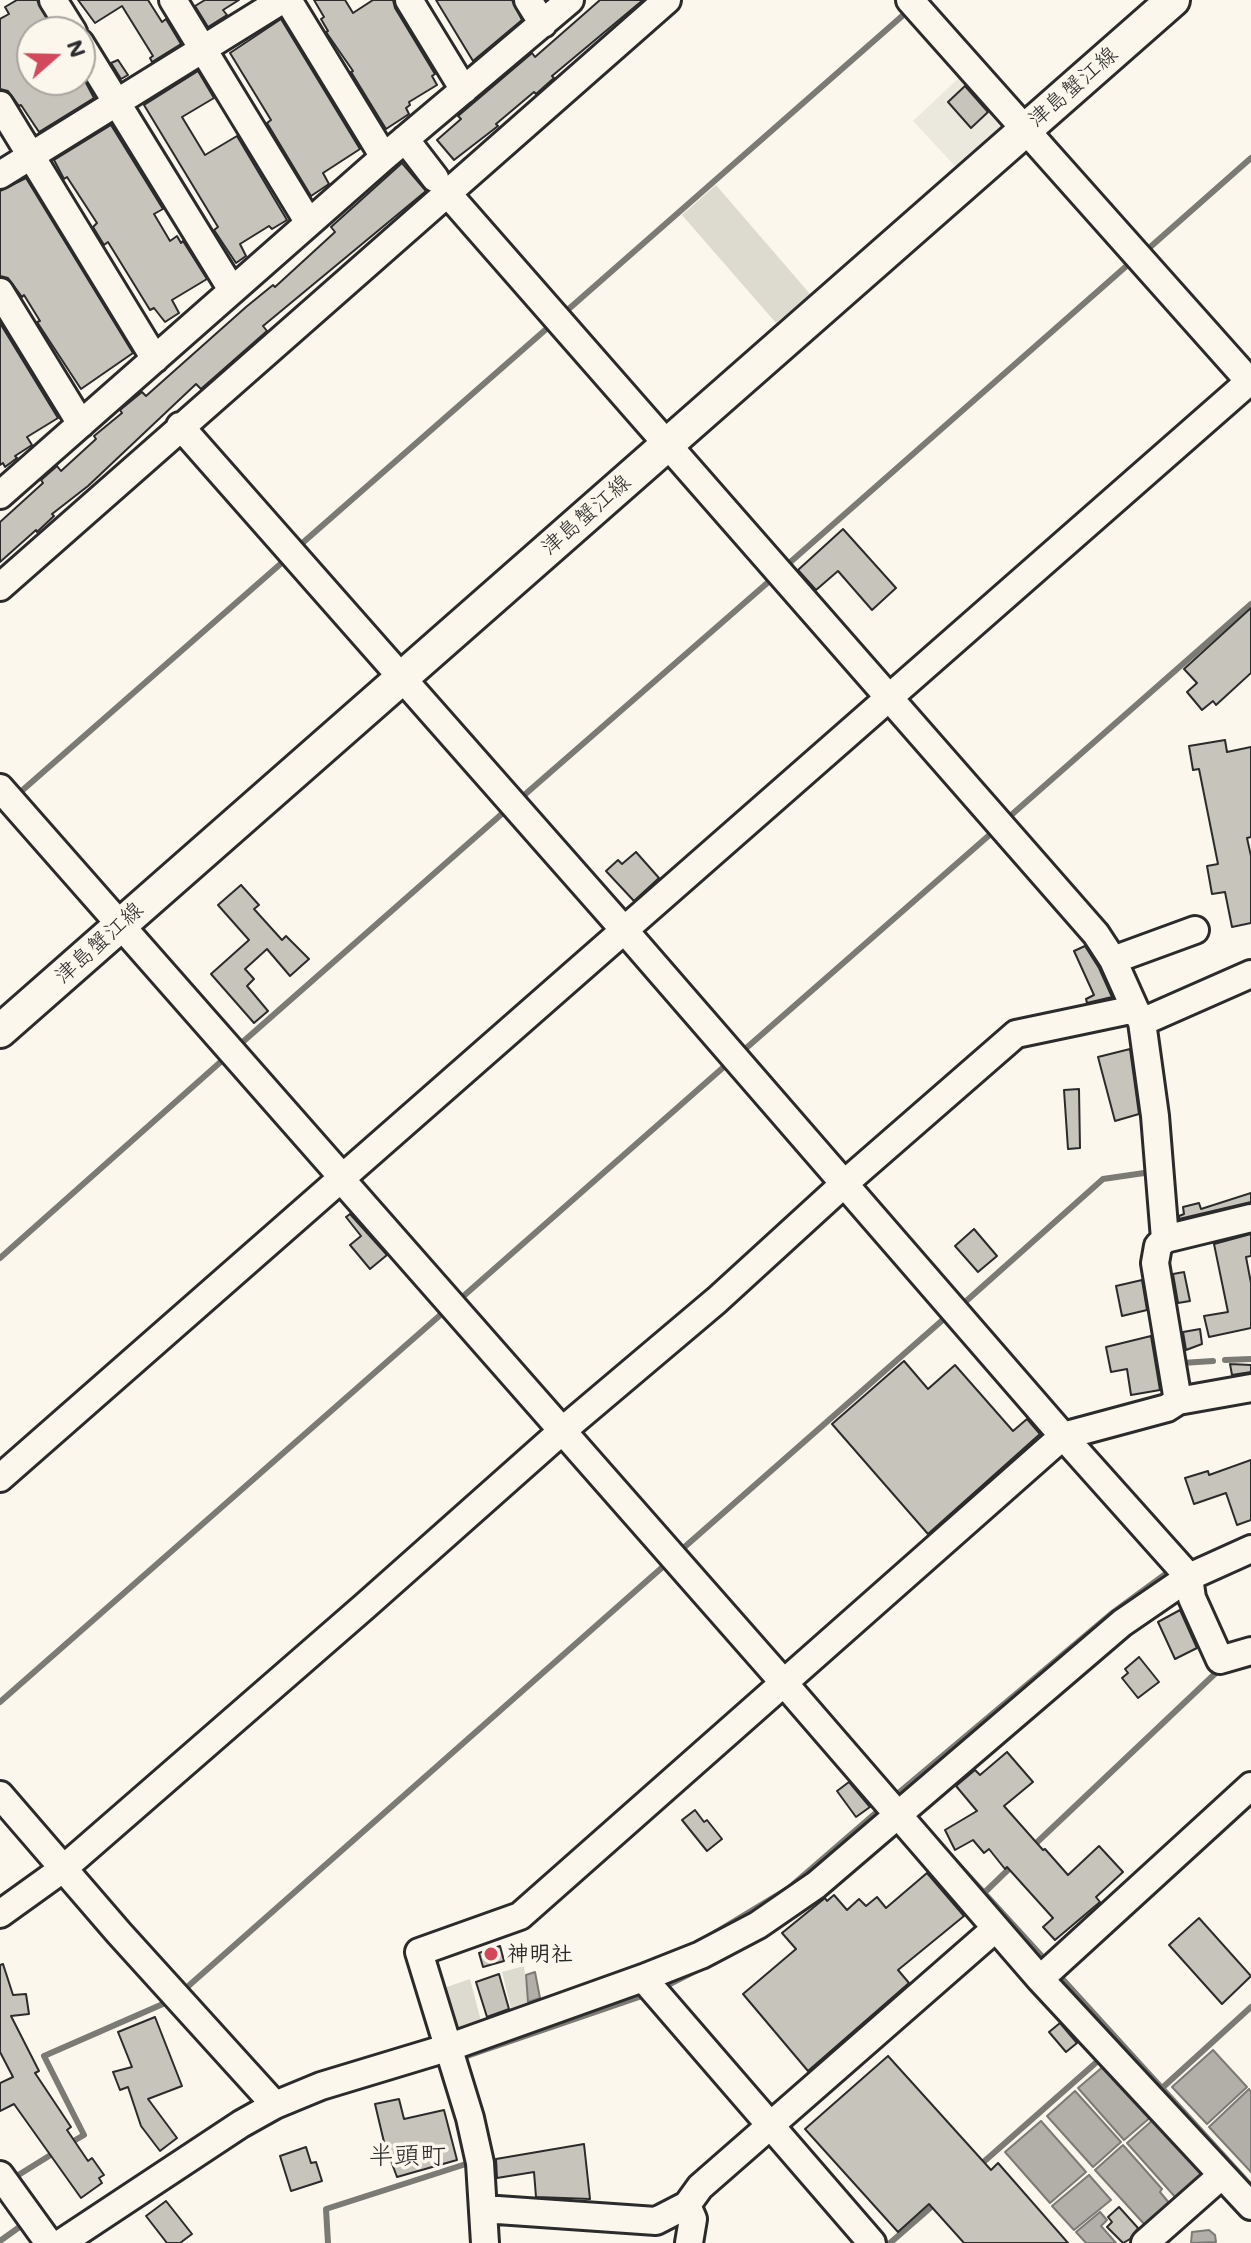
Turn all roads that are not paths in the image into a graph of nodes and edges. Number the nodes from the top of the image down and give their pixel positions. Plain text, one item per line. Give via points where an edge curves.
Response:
1 (173, 0) edge
2 (285, 0) edge
3 (409, 0) edge
4 (528, 0) edge
5 (570, 0) edge
6 (667, 0) edge
7 (910, 0) edge
8 (1173, 0) edge
9 (543, 24) junction
10 (203, 49) junction
11 (96, 69) edge
12 (464, 90) junction
13 (117, 103) junction
14 (0, 105) edge
15 (1025, 130) junction
16 (405, 139) junction
17 (32, 156) junction
18 (384, 157) junction
19 (0, 175) edge
20 (442, 186) junction
21 (309, 223) junction
22 (232, 290) junction
23 (0, 292) edge
24 (155, 359) junction
25 (1251, 381) edge
26 (81, 424) junction
27 (180, 426) junction
28 (667, 444) junction
29 (1, 490) edge
30 (0, 587) edge
31 (401, 678) junction
32 (891, 698) junction
33 (0, 788) edge
34 (120, 924) junction
35 (1195, 930) dead end
36 (625, 931) junction
37 (1113, 960) junction
38 (1251, 974) edge
39 (1139, 1016) junction
40 (0, 1031) edge
41 (346, 1175) junction
42 (845, 1183) junction
43 (1251, 1218) edge
44 (1165, 1239) junction
45 (1251, 1388) edge
46 (1178, 1401) junction
47 (569, 1425) junction
48 (1063, 1436) junction
49 (0, 1478) edge
50 (1251, 1549) edge
51 (1189, 1577) junction
52 (1251, 1651) edge
53 (790, 1678) junction
54 (1251, 1786) edge
55 (0, 1795) edge
56 (896, 1815) junction
57 (64, 1868) junction
58 (0, 1914) edge
59 (996, 1928) junction
60 (1047, 1972) junction
61 (643, 1978) junction
62 (450, 2047) junction
63 (275, 2105) junction
64 (771, 2126) junction
65 (0, 2175) edge
66 (1222, 2175) junction
67 (687, 2205) junction
68 (1251, 2206) edge
69 (483, 2209) junction
70 (49, 2243) edge
71 (61, 2243) edge
72 (485, 2243) edge
73 (689, 2243) edge
74 (872, 2243) edge
75 (1145, 2243) edge

1 - 10 street
2 - 10 street
2 - 18 street
3 - 12 street
4 - 9 street
5 - 9 street
6 - 20 street
7 - 15 street
8 - 15 main road, 津島蟹江線
9 - 12 street
10 - 13 street
10 - 21 street
11 - 13 street
12 - 16 street
13 - 17 street
13 - 22 street
14 - 17 street
15 - 25 street
15 - 28 main road, 津島蟹江線
16 - 18 street
16 - 20 street
17 - 19 street
17 - 24 street
18 - 21 street
20 - 27 street
20 - 28 street
21 - 22 street
22 - 24 street
23 - 26 street
24 - 26 street
25 - 32 street
26 - 29 street
27 - 30 street
27 - 31 street
28 - 31 main road, 津島蟹江線
28 - 32 street
31 - 34 main road, 津島蟹江線
31 - 36 street
32 - 36 street
32 - 37 street
33 - 34 street
34 - 40 main road, 津島蟹江線
34 - 41 street
35 - 37 street
36 - 41 street
36 - 42 street
37 - 39 street
38 - 39 street
39 - 42 street via 1016,1034
39 - 44 street via 1155,1116
41 - 47 street
41 - 49 street
42 - 47 street
42 - 48 street
43 - 44 street
44 - 46 street via 1155,1263
45 - 46 street
46 - 48 street
47 - 53 street
47 - 57 street
48 - 51 street
48 - 53 street
50 - 51 street
51 - 52 street via 1192,1598 1220,1660
51 - 56 street via 1122,1623
53 - 56 street
53 - 62 street via 520,1916 419,1952
54 - 60 street
55 - 57 street
56 - 59 street
56 - 61 street via 816,1885 758,1925
57 - 58 street
57 - 63 street
59 - 60 street
59 - 64 street
60 - 66 street
61 - 62 street
61 - 64 street
62 - 63 street
62 - 69 street via 480,2163
63 - 71 street
64 - 67 street via 700,2187
64 - 74 street
65 - 70 street
66 - 68 street
66 - 75 street
67 - 69 street via 656,2221
67 - 73 street via 693,2219
69 - 72 street

